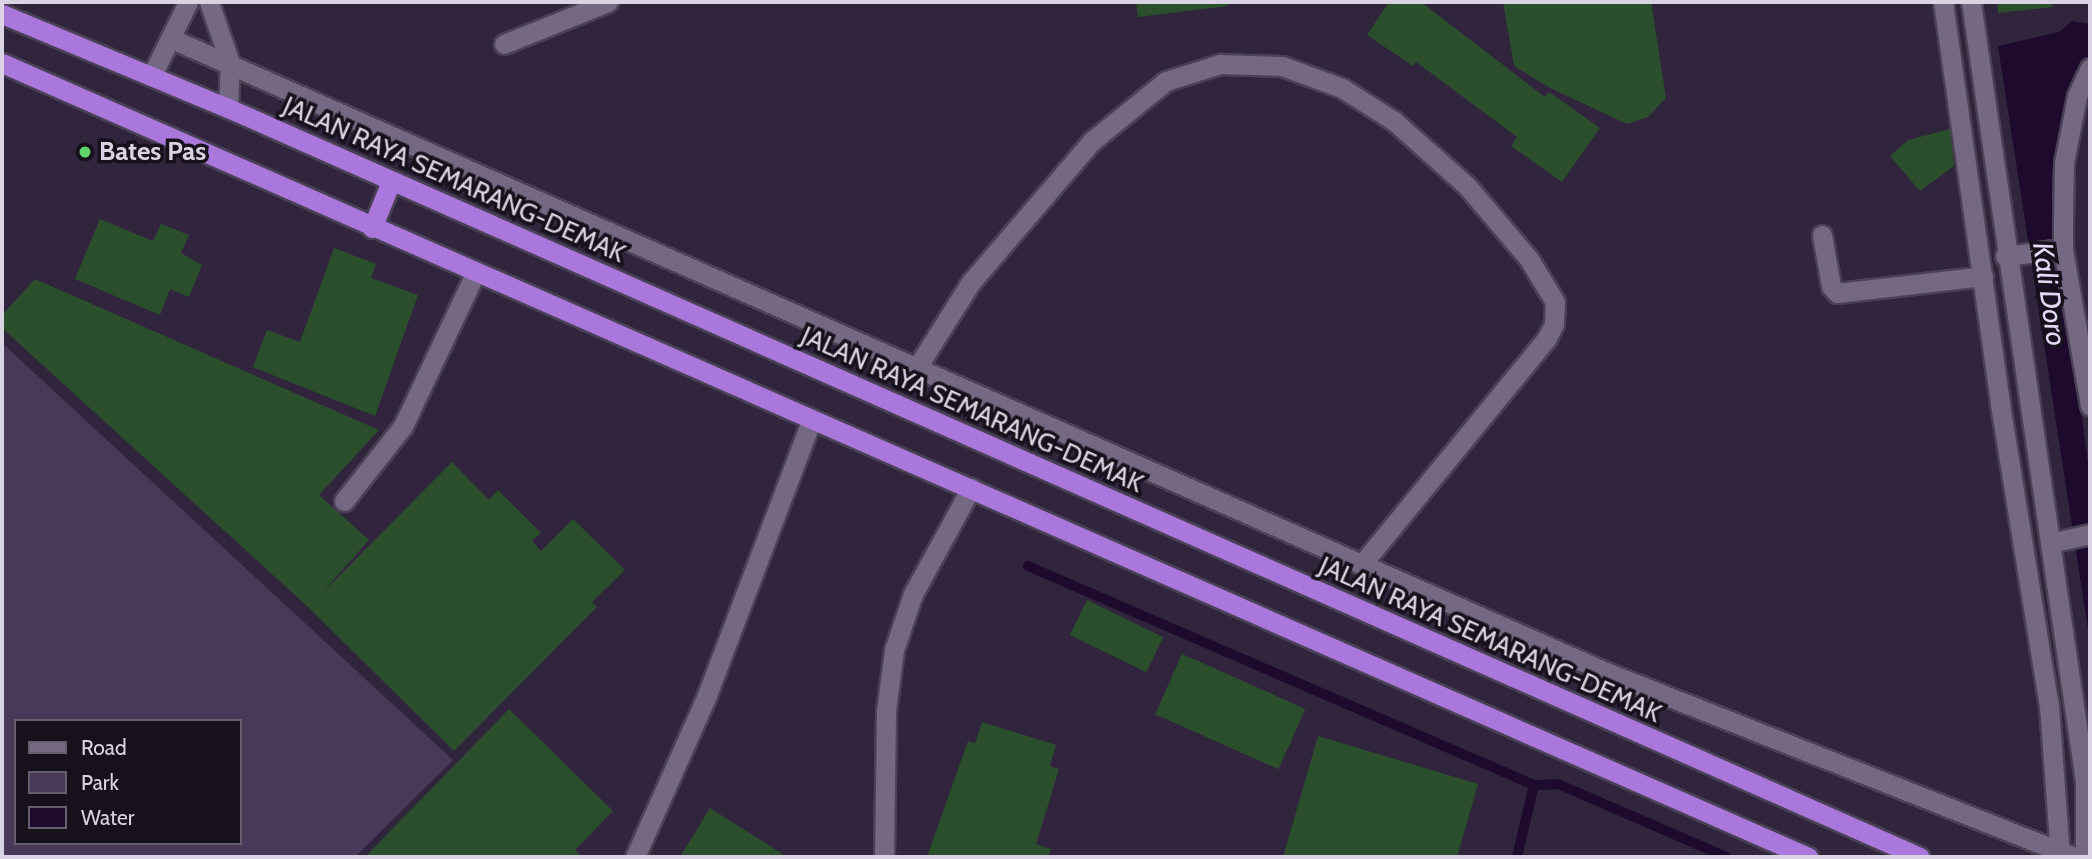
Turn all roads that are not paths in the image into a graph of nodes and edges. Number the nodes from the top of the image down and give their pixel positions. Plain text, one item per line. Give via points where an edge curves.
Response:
1 (188, 2) edge
2 (209, 2) edge
3 (608, 2) edge
4 (1943, 2) edge
5 (1971, 2) edge
6 (2, 14) edge
7 (172, 39) junction
8 (504, 44) dead end
9 (1979, 61) junction
10 (2, 63) edge
11 (230, 63) junction
12 (1953, 63) junction
13 (2090, 68) edge
14 (152, 75) junction
15 (228, 108) junction
16 (390, 184) junction
17 (372, 228) junction
18 (1822, 235) dead end
19 (2061, 249) junction
20 (2014, 255) junction
21 (475, 274) junction
22 (1983, 275) junction
23 (916, 369) junction
24 (2090, 406) edge
25 (812, 419) junction
26 (971, 488) junction
27 (344, 501) dead end
28 (2090, 534) edge
29 (2057, 541) junction
30 (1361, 565) junction
31 (2065, 856) edge
32 (635, 857) edge
33 (884, 857) edge
34 (1808, 857) edge
35 (1920, 857) edge
36 (2085, 857) edge

1 - 7 street
2 - 11 street
3 - 8 street
4 - 12 street
5 - 9 street
6 - 14 highway, JALAN RAYA SEMARANG-DEMAK
7 - 11 street
7 - 14 street
9 - 12 street
9 - 20 street
10 - 17 highway
11 - 15 street
11 - 23 street via 272,86 404,138
12 - 22 street
13 - 19 street via 2077,96 2064,163
14 - 15 highway, JALAN RAYA SEMARANG-DEMAK
15 - 16 highway, JALAN RAYA SEMARANG-DEMAK
16 - 17 highway
16 - 35 highway, JALAN RAYA SEMARANG-DEMAK
17 - 21 highway
18 - 22 street via 1831,286 1837,293
19 - 20 street
19 - 24 street
20 - 29 street
21 - 25 highway
21 - 27 street via 403,426
22 - 31 street via 2049,706
23 - 30 street
23 - 30 street via 971,282 1092,141 1166,81 1220,64 1269,66 1342,88 1394,121 1467,186 1530,259 1555,302 1554,324 1547,338
25 - 26 highway
25 - 32 street via 707,695
26 - 33 street via 914,594 894,650 886,712
26 - 34 highway
28 - 29 street
29 - 36 street via 2085,782
30 - 31 street via 1601,670

